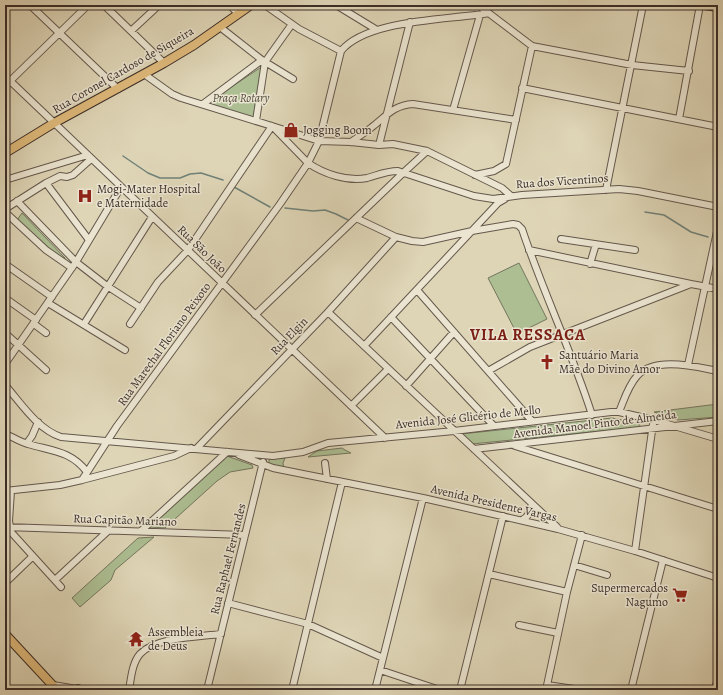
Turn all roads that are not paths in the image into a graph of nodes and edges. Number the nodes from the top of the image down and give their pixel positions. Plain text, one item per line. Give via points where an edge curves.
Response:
1 (30, 5) edge
2 (88, 5) edge
3 (104, 5) edge
4 (159, 5) edge
5 (230, 5) edge
6 (251, 5) edge
7 (265, 5) edge
8 (336, 5) edge
9 (478, 5) edge
10 (643, 5) edge
11 (700, 5) edge
12 (704, 5) edge
13 (718, 7) edge
14 (489, 13) junction
15 (238, 14) junction
16 (480, 15) junction
17 (410, 22) junction
18 (292, 24) junction
19 (220, 27) junction
20 (378, 30) junction
21 (131, 31) junction
22 (60, 33) junction
23 (532, 46) junction
24 (341, 51) junction
25 (264, 61) junction
26 (164, 63) junction
27 (632, 66) junction
28 (688, 71) junction
29 (144, 74) junction
30 (5, 76) edge
31 (293, 79) dead end
32 (10, 81) junction
33 (5, 86) edge
34 (118, 88) junction
35 (522, 88) junction
36 (202, 104) junction
37 (623, 108) junction
38 (453, 110) junction
39 (386, 114) junction
40 (679, 119) junction
41 (256, 120) junction
42 (516, 120) junction
43 (54, 123) junction
44 (272, 126) junction
45 (718, 127) edge
46 (318, 141) junction
47 (351, 142) junction
48 (379, 145) junction
49 (427, 151) junction
50 (5, 154) edge
51 (90, 157) junction
52 (308, 163) junction
53 (59, 164) junction
54 (403, 173) junction
55 (475, 175) junction
56 (60, 176) junction
57 (5, 180) edge
58 (46, 183) junction
59 (121, 187) junction
60 (606, 190) junction
61 (511, 196) junction
62 (17, 201) junction
63 (718, 207) edge
64 (5, 209) edge
65 (5, 212) edge
66 (152, 217) junction
67 (356, 218) junction
68 (718, 226) edge
69 (472, 231) junction
70 (396, 237) junction
71 (561, 239) dead end
72 (89, 240) junction
73 (596, 244) junction
74 (188, 250) junction
75 (529, 250) junction
76 (635, 250) dead end
77 (76, 262) junction
78 (5, 264) edge
79 (590, 264) junction
80 (72, 268) junction
81 (222, 283) junction
82 (691, 284) junction
83 (107, 286) junction
84 (705, 286) junction
85 (718, 289) edge
86 (417, 290) junction
87 (5, 298) edge
88 (50, 300) junction
89 (141, 308) junction
90 (328, 312) junction
91 (255, 315) junction
92 (391, 317) junction
93 (35, 322) junction
94 (84, 324) junction
95 (130, 324) dead end
96 (454, 332) junction
97 (5, 333) edge
98 (46, 333) dead end
99 (562, 335) junction
100 (18, 345) junction
101 (364, 346) junction
102 (291, 349) junction
103 (125, 350) dead end
104 (431, 359) junction
105 (5, 364) edge
106 (688, 365) junction
107 (388, 369) junction
108 (46, 370) dead end
109 (488, 371) junction
110 (718, 371) edge
111 (5, 385) edge
112 (406, 386) junction
113 (351, 406) junction
114 (619, 412) junction
115 (592, 415) junction
116 (654, 420) junction
117 (532, 421) junction
118 (718, 421) edge
119 (38, 422) junction
120 (494, 426) junction
121 (674, 426) junction
122 (652, 428) junction
123 (454, 431) junction
124 (5, 434) edge
125 (385, 438) junction
126 (718, 439) edge
127 (108, 440) junction
128 (27, 444) junction
129 (513, 446) junction
130 (194, 448) junction
131 (474, 449) junction
132 (230, 452) junction
133 (264, 456) junction
134 (325, 463) dead end
135 (262, 465) junction
136 (87, 472) junction
137 (327, 479) junction
138 (82, 480) junction
139 (342, 482) junction
140 (645, 486) junction
141 (8, 491) edge
142 (423, 498) junction
143 (532, 504) junction
144 (718, 509) edge
145 (504, 516) junction
146 (522, 520) junction
147 (7, 527) edge
148 (558, 529) junction
149 (109, 530) junction
150 (141, 531) junction
151 (245, 535) junction
152 (582, 535) junction
153 (635, 552) junction
154 (32, 557) junction
155 (663, 560) junction
156 (574, 566) junction
157 (489, 574) junction
158 (607, 575) dead end
159 (718, 578) edge
160 (55, 580) junction
161 (5, 583) edge
162 (61, 587) dead end
163 (567, 592) junction
164 (228, 603) junction
165 (308, 624) junction
166 (519, 625) dead end
167 (558, 633) junction
168 (5, 634) edge
169 (221, 634) junction
170 (383, 658) junction
171 (380, 670) junction
172 (718, 677) edge
173 (55, 687) edge
174 (547, 688) edge
175 (460, 689) edge
176 (79, 690) edge
177 (129, 690) edge
178 (207, 690) edge
179 (292, 690) edge
180 (375, 690) edge
181 (440, 690) edge
182 (468, 690) edge
183 (581, 690) edge
184 (631, 690) edge
185 (715, 690) edge

1 - 22 street
2 - 22 street
3 - 21 street
4 - 21 street
5 - 15 street
6 - 15 main road, Rua Coronel Cardoso de Siqueira
7 - 18 street
8 - 20 street
9 - 14 street
10 - 27 street
11 - 28 street
12 - 13 main road
14 - 16 street
14 - 23 street
15 - 19 main road, Rua Coronel Cardoso de Siqueira
16 - 17 street
16 - 38 street
17 - 20 street
17 - 39 street
18 - 24 street
18 - 25 street
19 - 25 street
19 - 26 main road, Rua Coronel Cardoso de Siqueira
20 - 24 street via 354,39
21 - 26 street
22 - 32 street
22 - 34 street
23 - 27 street
23 - 35 street
24 - 46 street, Rua Marechal Floriano Peixoto
25 - 31 street
25 - 36 street
25 - 41 street
26 - 29 main road, Rua Coronel Cardoso de Siqueira
27 - 28 street
27 - 37 street
28 - 40 street
29 - 34 main road, Rua Coronel Cardoso de Siqueira
29 - 36 street, Rua dos Vicentinos via 172,94
30 - 32 street, Rua São João
32 - 33 street
32 - 43 street, Rua São João
34 - 43 main road, Rua Coronel Cardoso de Siqueira
35 - 37 street
35 - 42 street
36 - 41 street, Rua dos Vicentinos
37 - 40 street
37 - 60 street
38 - 39 street via 406,104
38 - 42 street
39 - 47 street
39 - 48 street
40 - 45 street
41 - 44 street, Rua dos Vicentinos
42 - 55 street via 506,164 494,171
43 - 50 main road, Rua Coronel Cardoso de Siqueira
43 - 51 street, Rua São João
44 - 46 street, Rua dos Vicentinos
44 - 52 street
44 - 74 street
46 - 47 street, Rua dos Vicentinos
46 - 52 street, Rua Marechal Floriano Peixoto
47 - 48 street, Rua dos Vicentinos
48 - 49 street, Rua dos Vicentinos via 393,144
49 - 54 street
49 - 55 street, Rua dos Vicentinos
51 - 53 street
51 - 56 street via 73,175
51 - 59 street, Rua São João
52 - 54 street via 326,173 352,179 368,178 389,171
52 - 81 street, Rua Marechal Floriano Peixoto
53 - 56 street
53 - 57 street
54 - 61 street via 474,196 493,199
54 - 67 street
55 - 61 street, Rua dos Vicentinos via 502,188
56 - 58 street
58 - 62 street
58 - 72 street
59 - 66 street, Rua São João
59 - 72 street
60 - 61 street, Rua dos Vicentinos
60 - 63 street, Rua dos Vicentinos via 627,189
61 - 69 street via 498,203
62 - 64 street
62 - 77 street
65 - 80 street via 46,250
66 - 74 street, Rua São João
66 - 83 street
67 - 70 street
67 - 91 street
68 - 84 street
69 - 70 street via 423,242
69 - 75 street via 518,225 522,229
69 - 86 street
70 - 90 street, Rua Elgin
71 - 73 street
72 - 77 street
73 - 76 street
73 - 79 street
74 - 81 street, Rua São João
74 - 89 street via 158,282
75 - 79 street
75 - 99 street
77 - 80 street
77 - 83 street
78 - 88 street
79 - 82 street
80 - 88 street
81 - 91 street, Rua São João
81 - 127 street, Rua Marechal Floriano Peixoto
82 - 84 street
82 - 99 street
83 - 89 street
83 - 94 street
84 - 85 street
84 - 106 street
86 - 92 street
86 - 96 street
87 - 93 street
88 - 93 street
88 - 94 street
89 - 95 street
90 - 101 street
90 - 102 street, Rua Elgin
91 - 102 street, Rua São João
92 - 101 street
92 - 104 street
93 - 98 street
93 - 100 street
94 - 103 street
96 - 104 street
96 - 109 street
97 - 100 street
99 - 109 street via 524,350
99 - 115 street
100 - 105 street
100 - 108 street
101 - 107 street
102 - 113 street, Rua São João
102 - 130 street, Rua Elgin
104 - 112 street
104 - 120 street
106 - 110 street
106 - 114 street via 662,365 644,370 631,385
107 - 112 street
107 - 113 street
109 - 117 street
111 - 119 street, Avenida José Glicério de Mello
112 - 123 street
113 - 125 street, Rua São João
114 - 115 street, Avenida José Glicério de Mello
114 - 116 street, Avenida José Glicério de Mello
115 - 117 street, Avenida José Glicério de Mello
116 - 121 street, Avenida José Glicério de Mello
116 - 122 street
117 - 120 street, Avenida José Glicério de Mello
118 - 121 street, Avenida Manoel Pinto de Almeida
119 - 127 street, Avenida José Glicério de Mello via 48,431 61,437
119 - 128 street
120 - 123 street, Avenida José Glicério de Mello
121 - 122 street, Avenida Manoel Pinto de Almeida
121 - 126 street, Avenida José Glicério de Mello
122 - 129 street, Avenida Manoel Pinto de Almeida
122 - 140 street
123 - 125 street, Avenida José Glicério de Mello
123 - 131 street
124 - 128 street
125 - 133 street, Avenida José Glicério de Mello via 328,443 297,454
127 - 130 street, Avenida José Glicério de Mello
127 - 136 street, Rua Marechal Floriano Peixoto
128 - 136 street via 66,454
129 - 131 street, Avenida Manoel Pinto de Almeida
129 - 140 street
130 - 132 street, Avenida José Glicério de Mello
130 - 138 street via 174,456
131 - 143 street
132 - 133 street, Avenida José Glicério de Mello
132 - 135 street, Avenida Presidente Vargas
132 - 150 street
133 - 135 street, Rua Raphael Fernandes
134 - 137 street
135 - 137 street, Avenida Presidente Vargas
135 - 151 street, Rua Raphael Fernandes
136 - 138 street, Rua Marechal Floriano Peixoto
137 - 139 street, Avenida Presidente Vargas
138 - 141 street
139 - 142 street, Avenida Presidente Vargas
139 - 165 street
140 - 144 street
140 - 153 street
141 - 147 street
142 - 145 street, Avenida Presidente Vargas
142 - 170 street
143 - 146 street via 529,514
143 - 148 street
145 - 146 street, Avenida Presidente Vargas
145 - 157 street
146 - 148 street, Avenida Presidente Vargas
147 - 149 street, Rua Capitão Mariano
147 - 154 street
148 - 152 street, Avenida Presidente Vargas
149 - 150 street, Rua Capitão Mariano
149 - 160 street
150 - 151 street, Rua Capitão Mariano
151 - 164 street, Rua Raphael Fernandes
152 - 153 street, Avenida Presidente Vargas
152 - 156 street
153 - 155 street, Avenida Presidente Vargas
154 - 160 street
154 - 161 street
155 - 159 street, Avenida Presidente Vargas
155 - 184 street
156 - 158 street
156 - 163 street
157 - 163 street
157 - 175 street
160 - 162 street
163 - 167 street
164 - 165 street
164 - 169 street, Rua Raphael Fernandes
165 - 170 street
165 - 179 street
166 - 167 street
167 - 174 street
168 - 173 main road
169 - 177 street via 161,642 146,649 134,664
169 - 178 street, Rua Raphael Fernandes
170 - 171 street
171 - 180 street
171 - 181 street
172 - 185 street
173 - 176 street
174 - 183 street
175 - 182 street

